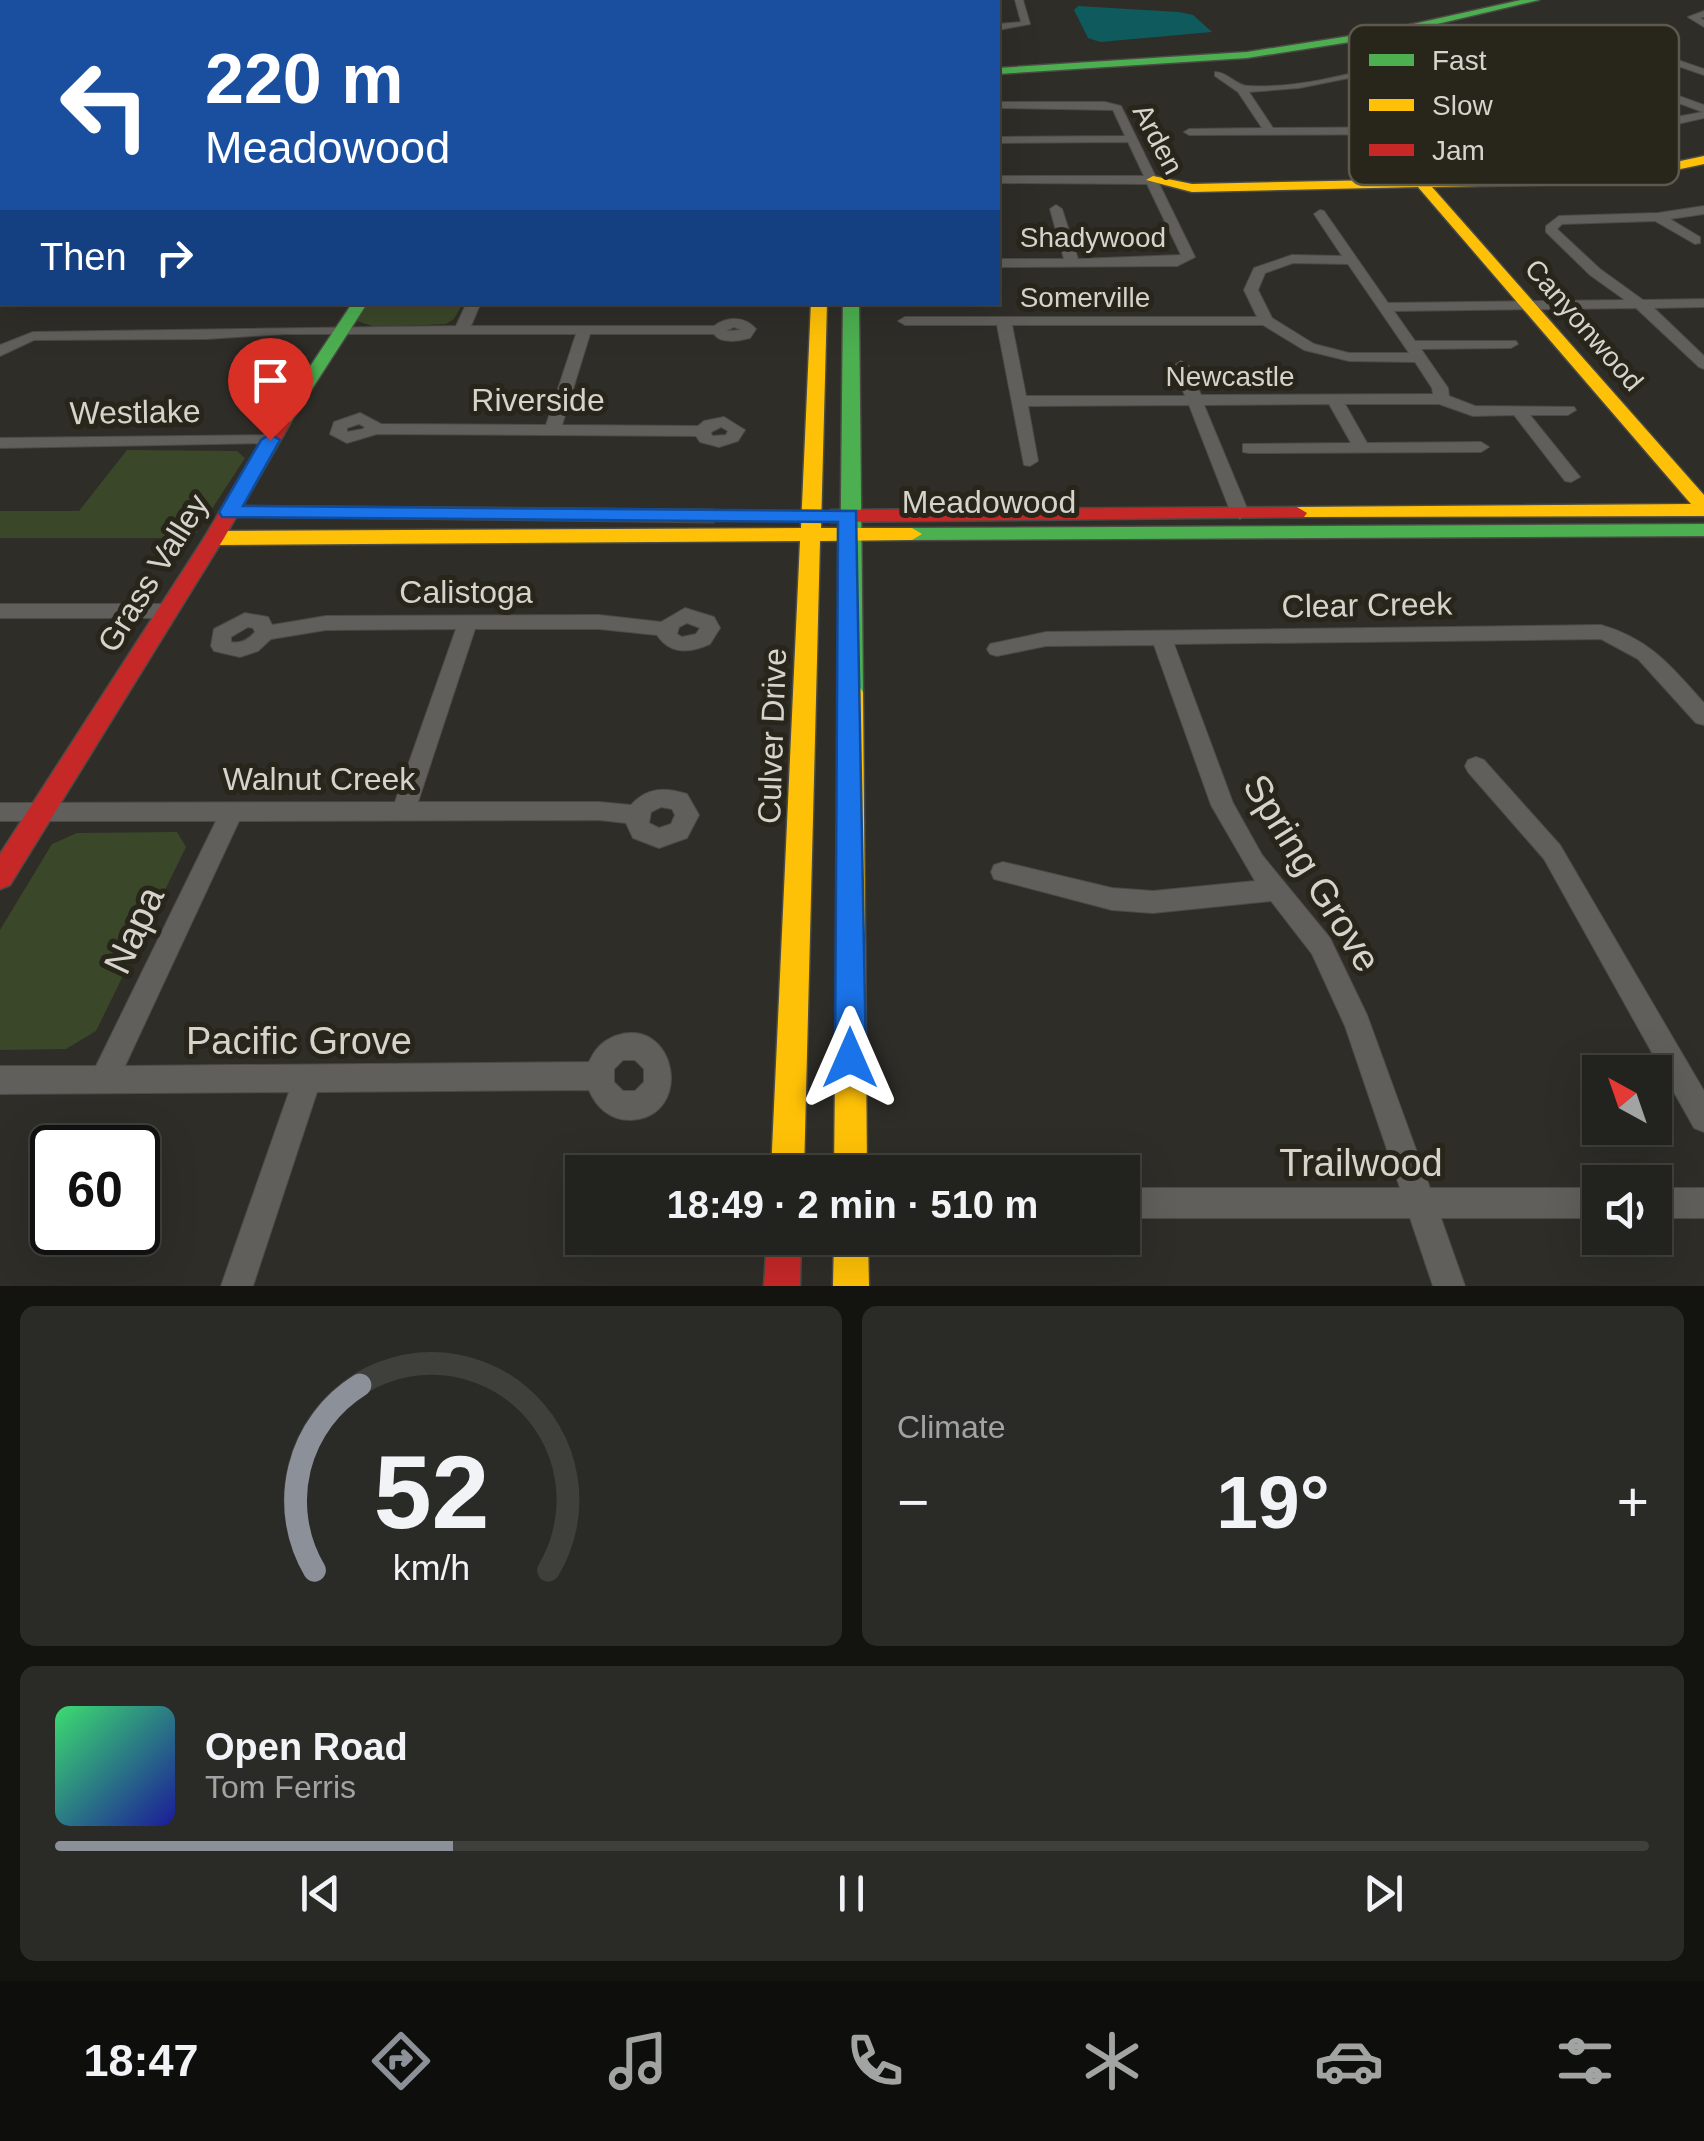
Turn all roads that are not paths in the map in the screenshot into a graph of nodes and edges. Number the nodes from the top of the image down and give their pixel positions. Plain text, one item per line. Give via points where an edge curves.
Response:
1 (1019, 0) edge
2 (1496, 0) edge
3 (1534, 0) edge
4 (1704, 14) edge
5 (1704, 24) edge
6 (1378, 25) edge
7 (1422, 25) edge
8 (1000, 26) edge
9 (1349, 30) edge
10 (1349, 39) edge
11 (1000, 62) edge
12 (1679, 64) edge
13 (1000, 71) edge
14 (1704, 72) edge
15 (1218, 74) dead end
16 (1349, 77) edge
17 (1242, 90) junction
18 (1679, 102) edge
19 (1000, 105) edge
20 (1704, 112) edge
21 (1679, 118) edge
22 (1269, 131) junction
23 (1349, 131) edge
24 (1189, 132) dead end
25 (1000, 140) edge
26 (1132, 140) junction
27 (1704, 160) edge
28 (1679, 165) edge
29 (1000, 180) edge
30 (1153, 180) junction
31 (1349, 183) edge
32 (1424, 185) edge
33 (1056, 209) dead end
34 (1704, 210) edge
35 (1320, 214) dead end
36 (1658, 216) junction
37 (1695, 240) dead end
38 (1188, 257) joint
39 (1351, 260) junction
40 (1072, 262) junction
41 (1000, 263) edge
42 (1524, 303) junction
43 (1704, 303) edge
44 (1640, 304) junction
45 (359, 305) edge
46 (473, 305) edge
47 (818, 305) edge
48 (850, 305) edge
49 (1383, 306) junction
50 (905, 321) dead end
51 (1004, 322) junction
52 (1266, 322) junction
53 (344, 330) junction
54 (718, 330) dead end
55 (461, 331) junction
56 (584, 332) junction
57 (1511, 344) dead end
58 (1415, 351) junction
59 (0, 352) edge
60 (1704, 364) edge
61 (1180, 366) dead end
62 (1440, 399) junction
63 (1196, 401) junction
64 (1335, 401) junction
65 (1018, 402) junction
66 (1518, 410) junction
67 (1568, 410) dead end
68 (373, 429) dead end
69 (552, 430) junction
70 (702, 431) dead end
71 (270, 440) junction
72 (0, 443) edge
73 (1481, 447) dead end
74 (1249, 448) dead end
75 (1362, 448) junction
76 (1030, 461) dead end
77 (1570, 478) dead end
78 (1704, 508) edge
79 (229, 512) junction
80 (322, 512) junction
81 (1240, 513) junction
82 (849, 525) junction
83 (813, 526) junction
84 (1704, 530) edge
85 (214, 538) junction
86 (306, 538) junction
87 (0, 612) edge
88 (168, 612) junction
89 (468, 622) junction
90 (667, 629) dead end
91 (265, 633) dead end
92 (1162, 638) junction
93 (997, 649) dead end
94 (1704, 717) edge
95 (1476, 766) dead end
96 (0, 812) edge
97 (41, 812) junction
98 (232, 812) junction
99 (403, 812) junction
100 (637, 815) dead end
101 (1002, 872) dead end
102 (0, 877) edge
103 (1276, 890) junction
104 (598, 1076) dead end
105 (308, 1078) junction
106 (0, 1080) edge
107 (104, 1080) junction
108 (1704, 1118) edge
109 (787, 1155) edge
110 (851, 1155) edge
111 (1420, 1203) junction
112 (1582, 1203) edge
113 (1672, 1203) edge
114 (1704, 1203) edge
115 (1140, 1204) edge
116 (783, 1255) edge
117 (851, 1255) edge
118 (237, 1286) edge
119 (782, 1286) edge
120 (851, 1286) edge
121 (1448, 1286) edge

1 - 8 street via 1026,22
2 - 6 main road
3 - 7 main road
4 - 5 street via 1692,17
9 - 11 main road via 1232,48
10 - 13 main road via 1247,55
12 - 14 street
15 - 17 street
16 - 17 street
17 - 22 street
18 - 20 street
19 - 26 street, Arden via 1105,104 1117,108
20 - 21 street
22 - 23 street
22 - 24 street
25 - 26 street
26 - 30 street, Arden
27 - 28 main road
29 - 30 street
30 - 31 main road via 1190,175
30 - 38 street, Arden
32 - 42 main road, Canyonwood
33 - 40 street
34 - 36 street
35 - 39 street
36 - 37 street
36 - 44 street via 1554,222 1550,229
38 - 40 street, Shadywood
39 - 49 street
39 - 52 street via 1292,259 1259,271 1250,290
40 - 41 street, Shadywood
42 - 44 street
42 - 49 street
42 - 78 main road, Canyonwood
43 - 44 street
44 - 60 street
45 - 53 main road, Grass Valley
46 - 55 street
47 - 83 main road, Culver Drive
48 - 82 main road
49 - 58 street
50 - 51 street, Somerville
51 - 52 street, Somerville
51 - 65 street
52 - 58 street via 1328,354
53 - 55 street
53 - 59 street via 33,336
53 - 71 main road, Grass Valley
54 - 56 street
55 - 56 street
56 - 69 street
57 - 58 street
58 - 62 street via 1440,388
61 - 63 street
62 - 64 street, Newcastle
62 - 66 street, Newcastle via 1474,410
63 - 64 street, Newcastle
63 - 65 street, Newcastle
63 - 81 street
64 - 75 street
65 - 76 street
66 - 67 street, Newcastle
66 - 77 street
68 - 69 street, Riverside
69 - 70 street, Riverside
71 - 72 street, Westlake
71 - 79 main road, Grass Valley
73 - 75 street
74 - 75 street
78 - 81 main road, Meadowood
79 - 80 main road, Meadowood
79 - 85 main road, Grass Valley
80 - 83 main road, Meadowood
80 - 86 main road
81 - 82 main road, Meadowood
82 - 83 main road, Meadowood
82 - 84 main road, Meadowood
82 - 110 main road
83 - 86 main road, Meadowood
83 - 109 main road, Culver Drive
85 - 86 main road, Meadowood
85 - 88 main road, Grass Valley
87 - 88 street
88 - 97 main road, Grass Valley
89 - 90 street, Calistoga
89 - 91 street, Calistoga via 326,623
89 - 99 street
92 - 93 street, Clear Creek via 1046,638
92 - 94 street, Clear Creek via 1601,632 1624,636 1640,648
92 - 103 street, Spring Grove via 1222,805
95 - 108 street via 1552,852
96 - 97 street, Walnut Creek
97 - 98 street, Walnut Creek
97 - 102 main road, Grass Valley
98 - 99 street, Walnut Creek
98 - 107 street, Napa
99 - 100 street, Walnut Creek
101 - 103 street via 1112,900
103 - 111 street, Spring Grove via 1321,946 1358,1024
104 - 105 street, Pacific Grove
105 - 107 street, Pacific Grove
105 - 118 street
106 - 107 street, Pacific Grove
111 - 112 street, Trailwood
111 - 115 street, Trailwood
111 - 121 street, Spring Grove
113 - 114 street
116 - 119 main road
117 - 120 main road

